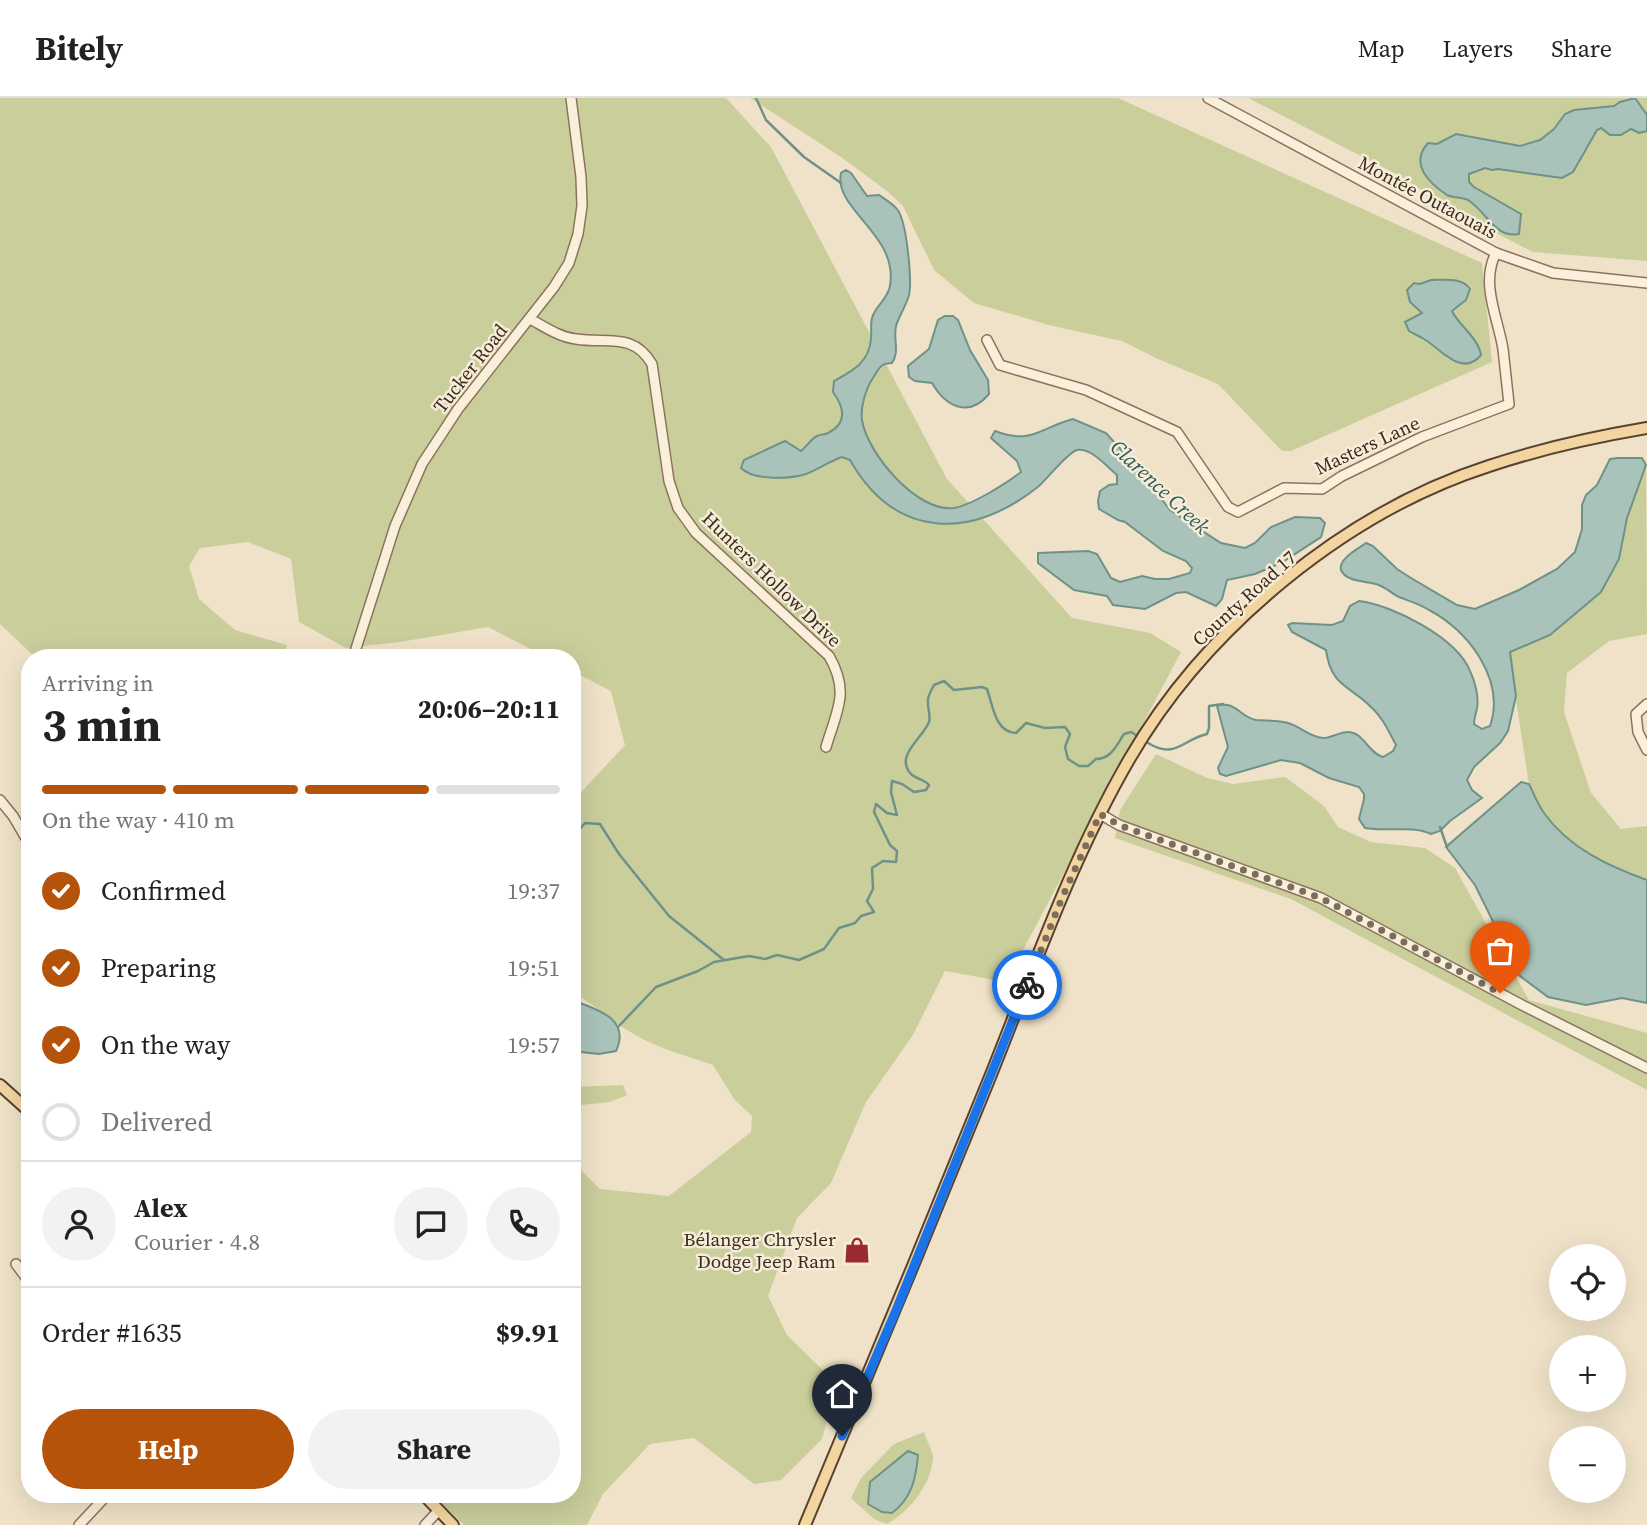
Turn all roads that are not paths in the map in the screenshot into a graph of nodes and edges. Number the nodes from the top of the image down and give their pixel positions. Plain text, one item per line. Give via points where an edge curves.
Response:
1 (570, 98) edge
2 (1208, 98) edge
3 (1496, 253) junction
4 (1647, 283) edge
5 (530, 319) junction
6 (986, 341) dead end
7 (1647, 427) edge
8 (356, 649) edge
9 (1647, 704) edge
10 (826, 747) dead end
11 (1647, 750) edge
12 (0, 800) edge
13 (1100, 814) junction
14 (21, 830) edge
15 (1647, 1068) edge
16 (0, 1085) edge
17 (21, 1104) edge
18 (16, 1264) dead end
19 (21, 1271) edge
20 (100, 1503) edge
21 (432, 1503) edge
22 (439, 1510) junction
23 (79, 1525) edge
24 (425, 1525) edge
25 (453, 1525) edge
26 (805, 1525) edge

1 - 5 street, Tucker Road via 581,177 578,234 569,263
2 - 3 street, Montée Outaouais
3 - 4 street, Montée Outaouais via 1553,273
3 - 6 street, Masters Lane via 1490,265 1492,307 1509,404 1422,437 1322,489 1284,488 1238,512 1228,507 1177,432 1086,390 1000,365
5 - 8 street, Tucker Road via 458,409 422,464 395,526
5 - 10 street, Hunters Hollow Drive via 562,336 630,343 644,351 652,364 669,481 678,509 696,533 829,656 839,674 842,694
7 - 13 main road, County Road 17 via 1487,466 1373,518 1296,570 1223,635 1190,673 1130,757
9 - 11 street via 1636,714 1638,733
12 - 14 street
13 - 15 street via 1119,825 1321,898
13 - 26 main road, County Road 17
16 - 17 main road
18 - 19 street
20 - 23 street
21 - 22 main road
22 - 24 street
22 - 25 main road

